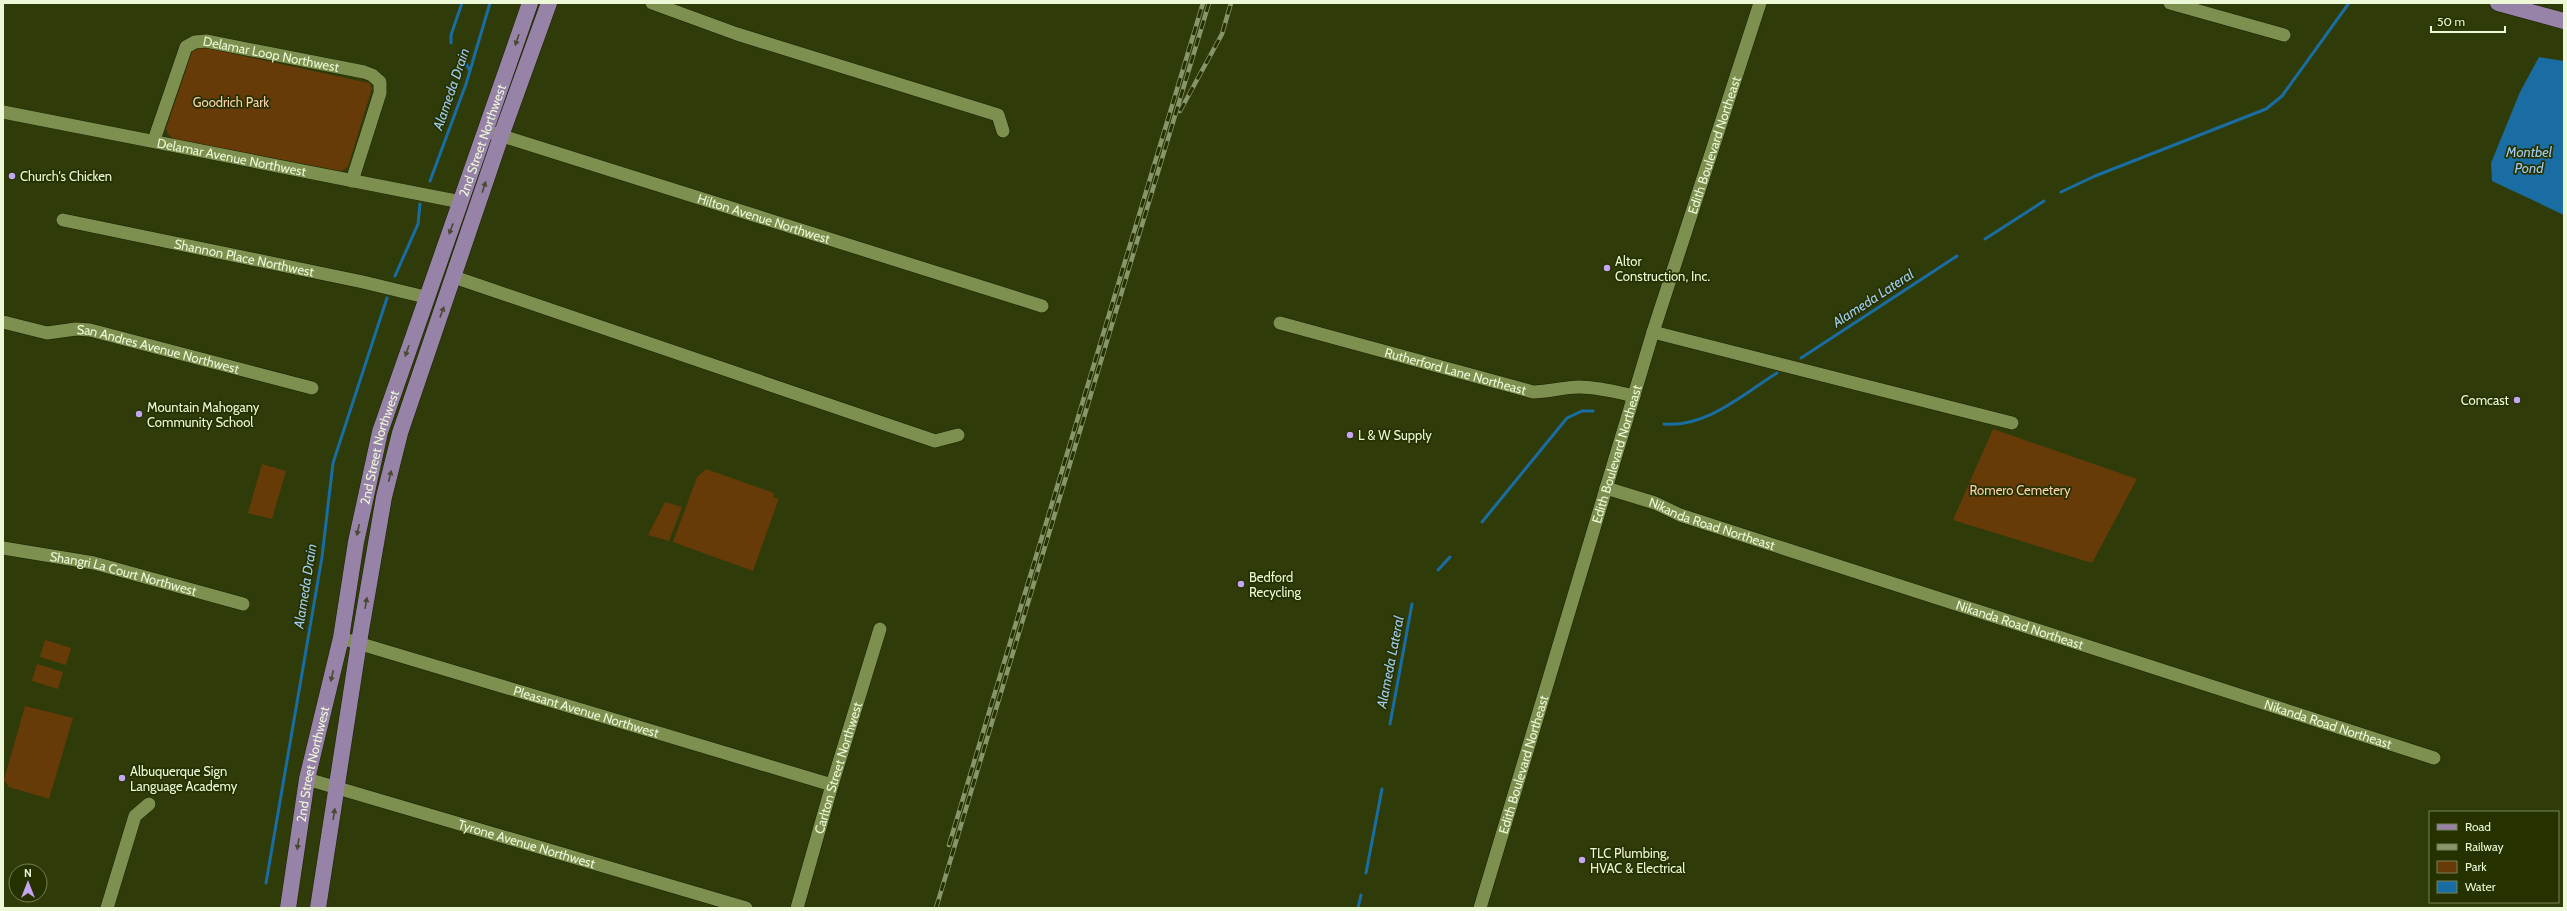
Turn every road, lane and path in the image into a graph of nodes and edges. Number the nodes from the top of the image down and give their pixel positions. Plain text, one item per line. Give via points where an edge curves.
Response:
1 (530, 3) edge
2 (549, 3) edge
3 (652, 3) edge
4 (1760, 3) edge
5 (2170, 3) edge
6 (2498, 3) edge
7 (2217, 9) edge
8 (2564, 21) edge
9 (2284, 35) dead end
10 (3, 112) edge
11 (1003, 131) dead end
12 (494, 133) junction
13 (154, 140) junction
14 (352, 181) junction
15 (461, 202) junction
16 (63, 220) dead end
17 (454, 277) junction
18 (425, 297) junction
19 (1042, 306) dead end
20 (3, 322) edge
21 (1280, 323) dead end
22 (1653, 332) junction
23 (312, 388) dead end
24 (1634, 396) junction
25 (2012, 424) dead end
26 (958, 435) dead end
27 (1606, 488) junction
28 (3, 548) edge
29 (243, 604) dead end
30 (880, 629) dead end
31 (341, 638) junction
32 (359, 642) junction
33 (2434, 758) dead end
34 (307, 779) junction
35 (832, 784) junction
36 (338, 787) junction
37 (149, 804) dead end
38 (107, 908) edge
39 (288, 908) edge
40 (318, 908) edge
41 (746, 908) edge
42 (797, 908) edge
43 (1480, 908) edge

1 -> 12 main road, 2nd Street Northwest
2 - 12 main road, 2nd Street Northwest
3 - 11 street via 737,34 998,115
4 - 22 street, Edith Boulevard Northeast
5 - 7 street
6 - 8 main road
7 - 9 street
10 - 13 street, Delamar Avenue Northwest
12 - 15 main road, 2nd Street Northwest
17 -> 12 main road, 2nd Street Northwest
12 - 19 street, Hilton Avenue Northwest
13 - 14 street, Delamar Avenue Northwest
13 - 14 street, Delamar Loop Northwest via 186,47 196,42 206,41 364,72 380,82 380,93
14 - 15 street, Delamar Avenue Northwest
15 -> 18 main road, 2nd Street Northwest
16 - 18 street, Shannon Place Northwest
17 - 26 street via 935,441
32 -> 17 main road, 2nd Street Northwest via 384,498 400,433
18 -> 31 main road, 2nd Street Northwest via 380,432 356,542
20 - 23 street, San Andres Avenue Northwest via 48,333 90,330
21 - 24 street, Rutherford Lane Northeast via 1533,392 1579,387 1611,390
22 - 24 street, Edith Boulevard Northeast
22 - 25 street
24 - 27 street, Edith Boulevard Northeast
27 - 33 street, Nikanda Road Northeast via 1655,503 1687,517
27 - 43 street, Edith Boulevard Northeast
28 - 29 street, Shangri La Court Northwest via 94,562
30 - 35 street, Carlton Street Northwest
31 - 32 street, Pleasant Avenue Northwest
31 -> 34 main road, 2nd Street Northwest
32 - 35 street, Pleasant Avenue Northwest
32 - 36 main road, 2nd Street Northwest
34 - 36 street, Tyrone Avenue Northwest
34 -> 39 main road, 2nd Street Northwest
35 - 42 street, Carlton Street Northwest
40 -> 36 main road, 2nd Street Northwest
36 - 41 street, Tyrone Avenue Northwest
37 - 38 street via 135,816

